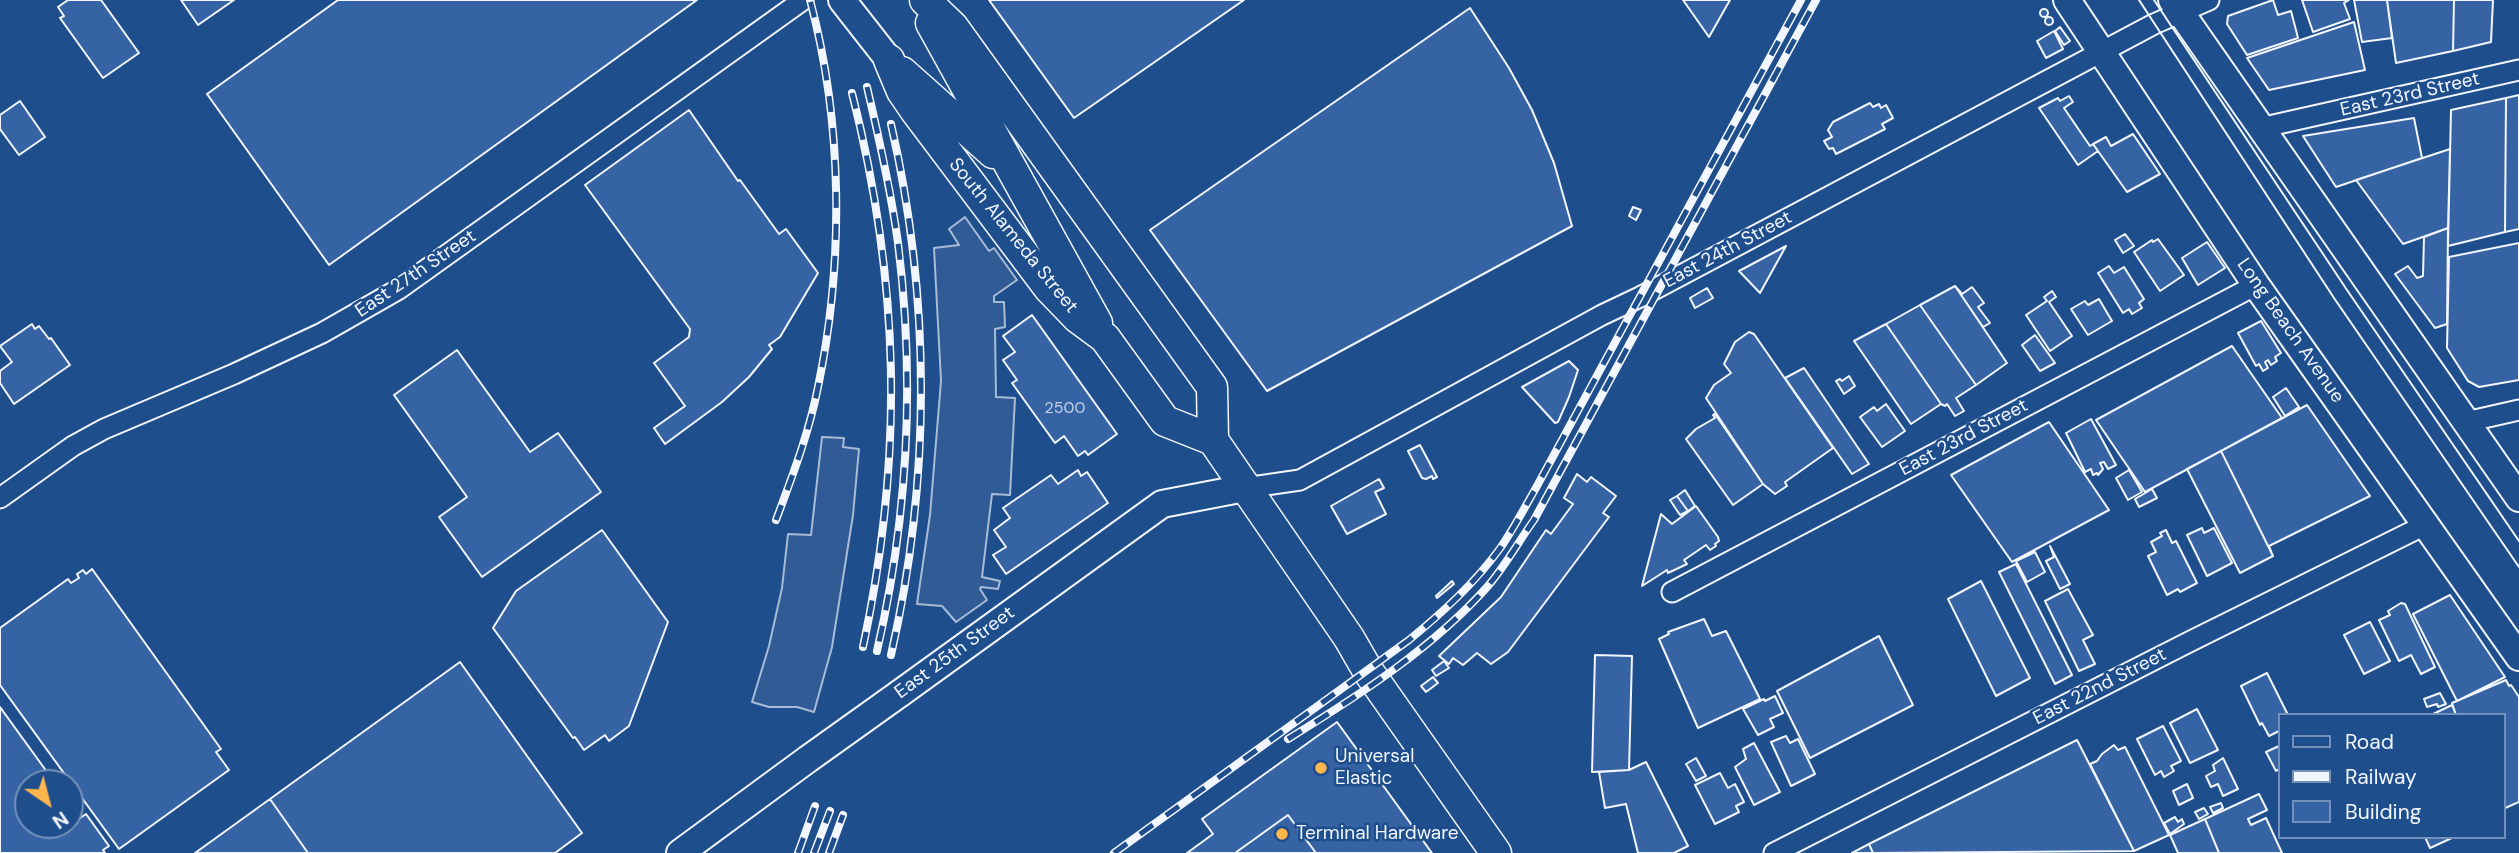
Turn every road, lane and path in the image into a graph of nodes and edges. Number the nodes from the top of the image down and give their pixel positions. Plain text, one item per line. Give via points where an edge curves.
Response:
1 (803, 0) edge
2 (842, 0) edge
3 (918, 0) edge
4 (925, 0) edge
5 (2067, 0) edge
6 (2209, 0) edge
7 (2175, 6) edge
8 (2101, 52) junction
9 (889, 60) junction
10 (2519, 70) edge
11 (2260, 128) junction
12 (1011, 168) junction
13 (1130, 272) junction
14 (2256, 285) junction
15 (1105, 338) junction
16 (2519, 410) edge
17 (2466, 422) junction
18 (1213, 440) junction
19 (1245, 488) junction
20 (0, 498) edge
21 (2519, 498) edge
22 (2427, 524) junction
23 (1672, 592) dead end
24 (2519, 657) edge
25 (680, 853) edge
26 (1496, 853) edge
27 (1774, 853) edge

1 - 20 street, East 27th Street via 362,312 104,429
2 - 9 main road, South Alameda Street
3 - 12 main road
4 - 13 main road via 953,27
5 - 8 main road, Long Beach Avenue
6 - 7 street, East 24th Street
7 - 8 street, East 24th Street
7 - 11 main road
8 - 14 main road, Long Beach Avenue
8 - 19 street, East 24th Street via 1300,480
9 - 12 main road
9 - 15 main road, South Alameda Street via 906,97 1018,248 1062,302
10 - 11 street, East 23rd Street
11 - 17 main road
12 - 13 main road
12 - 15 main road
13 - 18 main road via 1212,387
14 - 22 main road, Long Beach Avenue
14 - 23 street, East 23rd Street
15 - 18 main road, South Alameda Street via 1165,421
16 - 17 street
17 - 21 main road
18 - 19 main road
19 - 25 main road, East 25th Street, bridge via 1162,504
19 - 26 main road
22 - 24 main road, Long Beach Avenue
22 - 27 street, East 22nd Street

